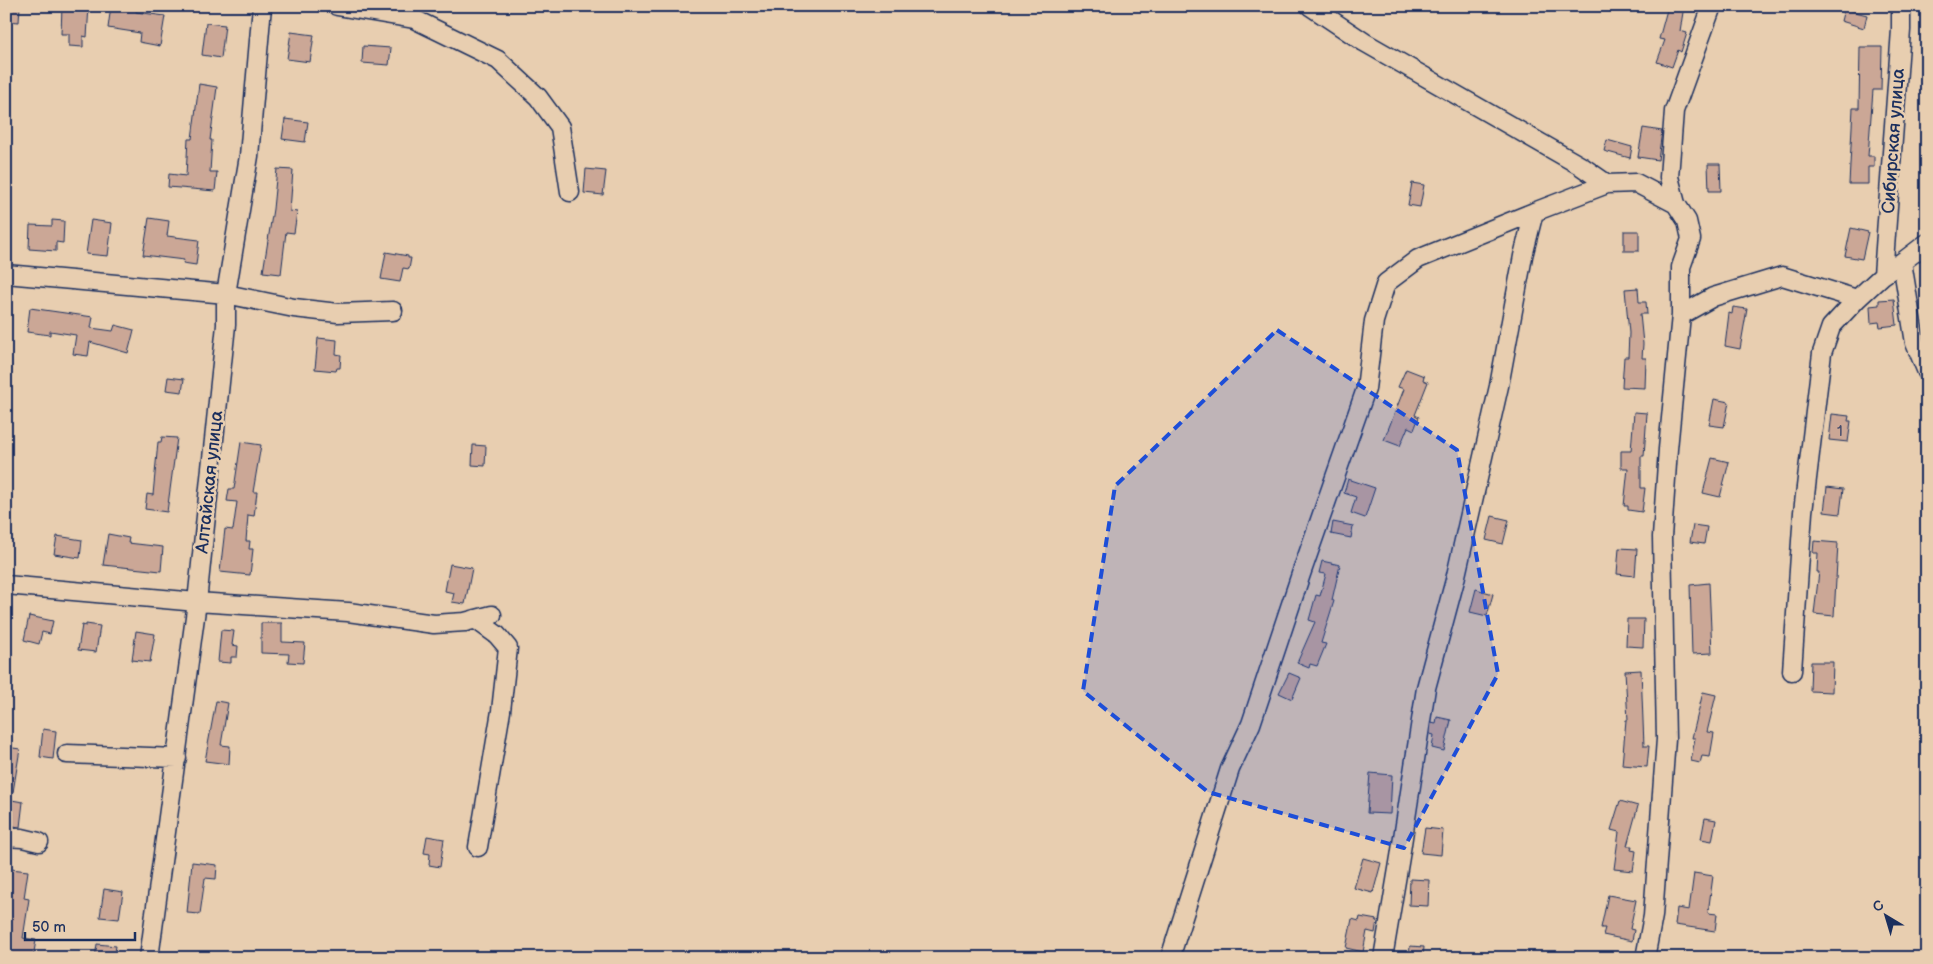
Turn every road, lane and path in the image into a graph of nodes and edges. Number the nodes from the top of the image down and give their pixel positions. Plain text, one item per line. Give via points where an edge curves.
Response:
1 (262, 6) edge
2 (337, 6) edge
3 (1310, 6) edge
4 (1712, 6) edge
5 (1901, 6) edge
6 (1607, 184) junction
7 (570, 192) dead end
8 (1676, 204) junction
9 (1534, 212) junction
10 (1927, 243) edge
11 (1902, 262) junction
12 (6, 274) edge
13 (1883, 275) junction
14 (226, 294) junction
15 (1857, 299) junction
16 (393, 311) dead end
17 (1681, 315) junction
18 (1927, 372) edge
19 (6, 585) edge
20 (196, 602) junction
21 (492, 615) dead end
22 (475, 620) junction
23 (1792, 671) dead end
24 (67, 754) dead end
25 (177, 758) junction
26 (6, 837) edge
27 (39, 842) dead end
28 (478, 847) dead end
29 (149, 958) edge
30 (1170, 958) edge
31 (1383, 958) edge
32 (1645, 958) edge

1 - 14 street, Алтайская улица via 249,156
2 - 7 street via 414,19 498,60 538,97 560,127
3 - 6 street via 1364,42
4 - 8 street via 1674,111 1669,177
5 - 13 street, Сибирская улица
6 - 8 street via 1636,183
6 - 9 street
8 - 17 street via 1687,221 1691,239 1681,267
9 - 30 street via 1418,259 1386,283 1374,321 1366,389 1251,724 1230,768
9 - 31 street via 1455,580 1426,688
10 - 11 street
11 - 13 street
11 - 18 street via 1915,343
12 - 14 street
13 - 15 street
14 - 16 street via 338,313
14 - 20 street, Алтайская улица via 226,325
15 - 17 street via 1782,276 1713,297
15 - 23 street via 1831,327 1822,353 1803,512
17 - 32 street via 1662,537 1666,739 1653,916
19 - 20 street
20 - 22 street via 348,612 434,624
20 - 25 street, Алтайская улица
21 - 22 street
22 - 28 street via 497,635 508,648
24 - 25 street
25 - 29 street, Алтайская улица
26 - 27 street

